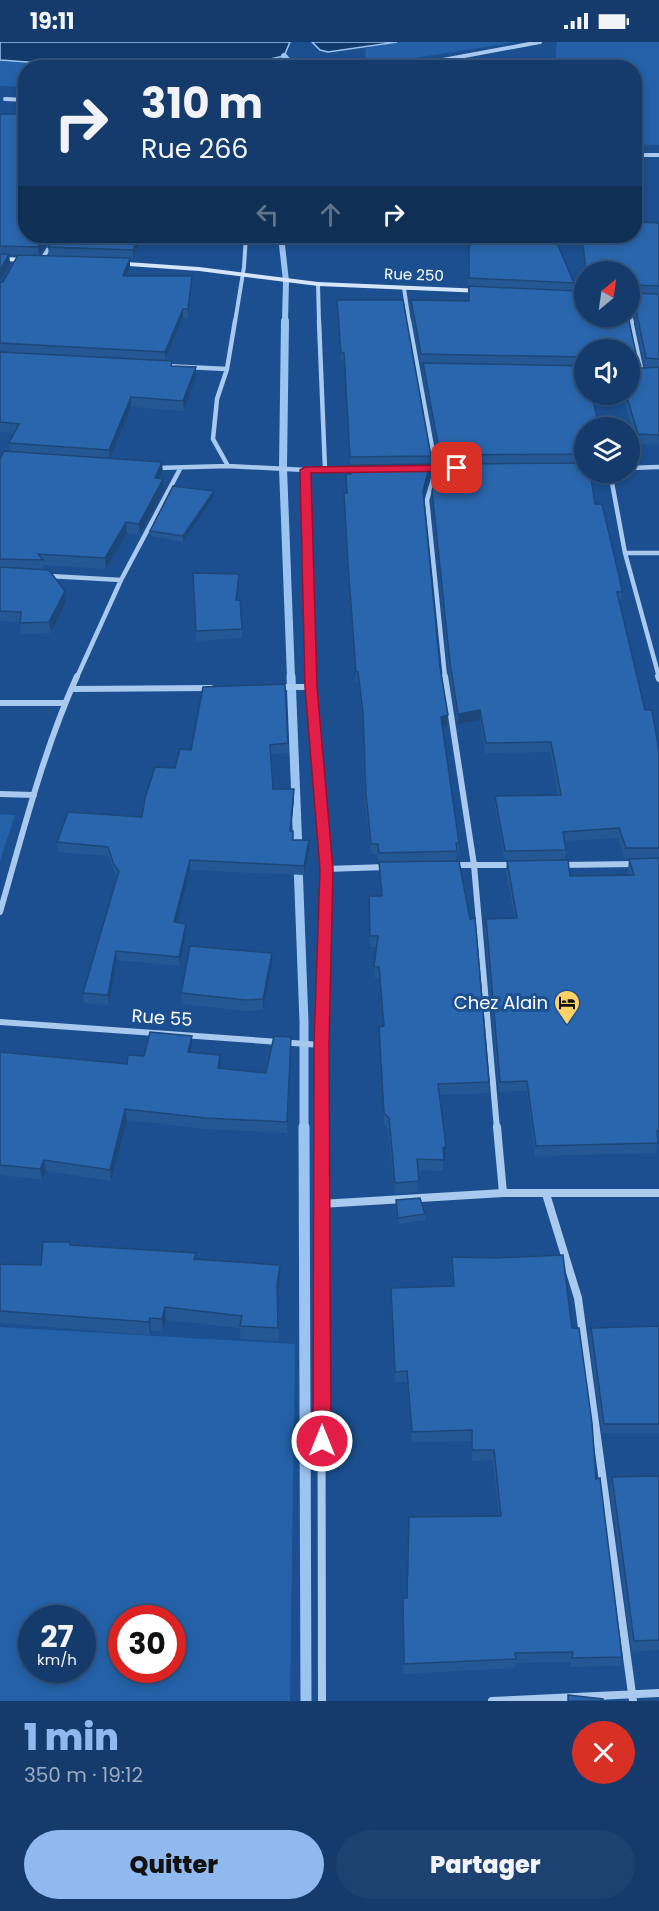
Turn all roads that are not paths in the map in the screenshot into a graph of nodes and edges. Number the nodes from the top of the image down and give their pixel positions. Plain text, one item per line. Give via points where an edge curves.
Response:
1 (540, 42) edge
2 (443, 60) dead end
3 (5, 99) dead end
4 (18, 100) edge
5 (642, 155) edge
6 (659, 155) edge
7 (52, 243) edge
8 (245, 243) edge
9 (0, 259) edge
10 (17, 260) junction
11 (41, 261) junction
12 (52, 261) edge
13 (105, 262) edge
14 (12, 269) edge
15 (243, 274) junction
16 (318, 284) junction
17 (404, 288) junction
18 (495, 292) edge
19 (551, 294) edge
20 (574, 295) edge
21 (632, 327) edge
22 (155, 365) edge
23 (416, 367) junction
24 (427, 367) edge
25 (227, 369) junction
26 (650, 372) edge
27 (642, 373) joint
28 (228, 466) junction
29 (146, 467) edge
30 (659, 467) edge
31 (436, 468) junction
32 (447, 468) edge
33 (640, 468) edge
34 (180, 469) junction
35 (325, 469) junction
36 (369, 469) edge
37 (425, 469) edge
38 (305, 470) junction
39 (612, 483) edge
40 (625, 553) junction
41 (659, 553) edge
42 (44, 576) edge
43 (121, 580) junction
44 (659, 644) edge
45 (651, 645) junction
46 (659, 679) edge
47 (275, 687) edge
48 (311, 687) junction
49 (216, 688) edge
50 (73, 689) junction
51 (0, 703) edge
52 (66, 703) junction
53 (0, 794) edge
54 (34, 795) junction
55 (647, 863) edge
56 (474, 865) junction
57 (520, 865) edge
58 (555, 865) edge
59 (440, 866) edge
60 (395, 867) edge
61 (326, 869) junction
62 (0, 912) edge
63 (0, 1022) edge
64 (321, 1044) junction
65 (503, 1193) junction
66 (659, 1193) edge
67 (546, 1194) junction
68 (321, 1204) junction
69 (659, 1693) edge
70 (632, 1697) edge
71 (322, 1701) edge
72 (492, 1701) edge

1 - 2 street
3 - 4 street
5 - 6 street
7 - 11 street
8 - 15 street
9 - 10 street
10 - 11 street
10 - 14 street
11 - 12 street
13 - 15 street, Rue 250
15 - 16 street, Rue 250
15 - 25 street
16 - 17 street, Rue 250
16 - 35 street
17 - 18 street, Rue 250
17 - 23 street
19 - 20 street
21 - 27 street
22 - 25 street
23 - 24 street
23 - 31 street
25 - 28 street via 217,399 213,439
26 - 27 street
28 - 34 street
28 - 38 street
29 - 34 street
30 - 33 street
31 - 32 street
31 - 37 street
31 - 56 street via 427,500 440,638
34 - 43 street
35 - 36 street
35 - 38 street
38 - 48 street
39 - 40 street
40 - 41 street
40 - 45 street
42 - 43 street
43 - 50 street
44 - 45 street
45 - 46 street
47 - 48 street
48 - 61 street
49 - 50 street
50 - 52 street
51 - 52 street
52 - 54 street
53 - 54 street
54 - 62 street
55 - 58 street
56 - 57 street
56 - 59 street
56 - 65 street
60 - 61 street
61 - 64 street
63 - 64 street, Rue 55
64 - 68 street
65 - 67 street
65 - 68 street
66 - 67 street
67 - 70 street via 578,1298
68 - 71 street
69 - 70 street
70 - 72 street

